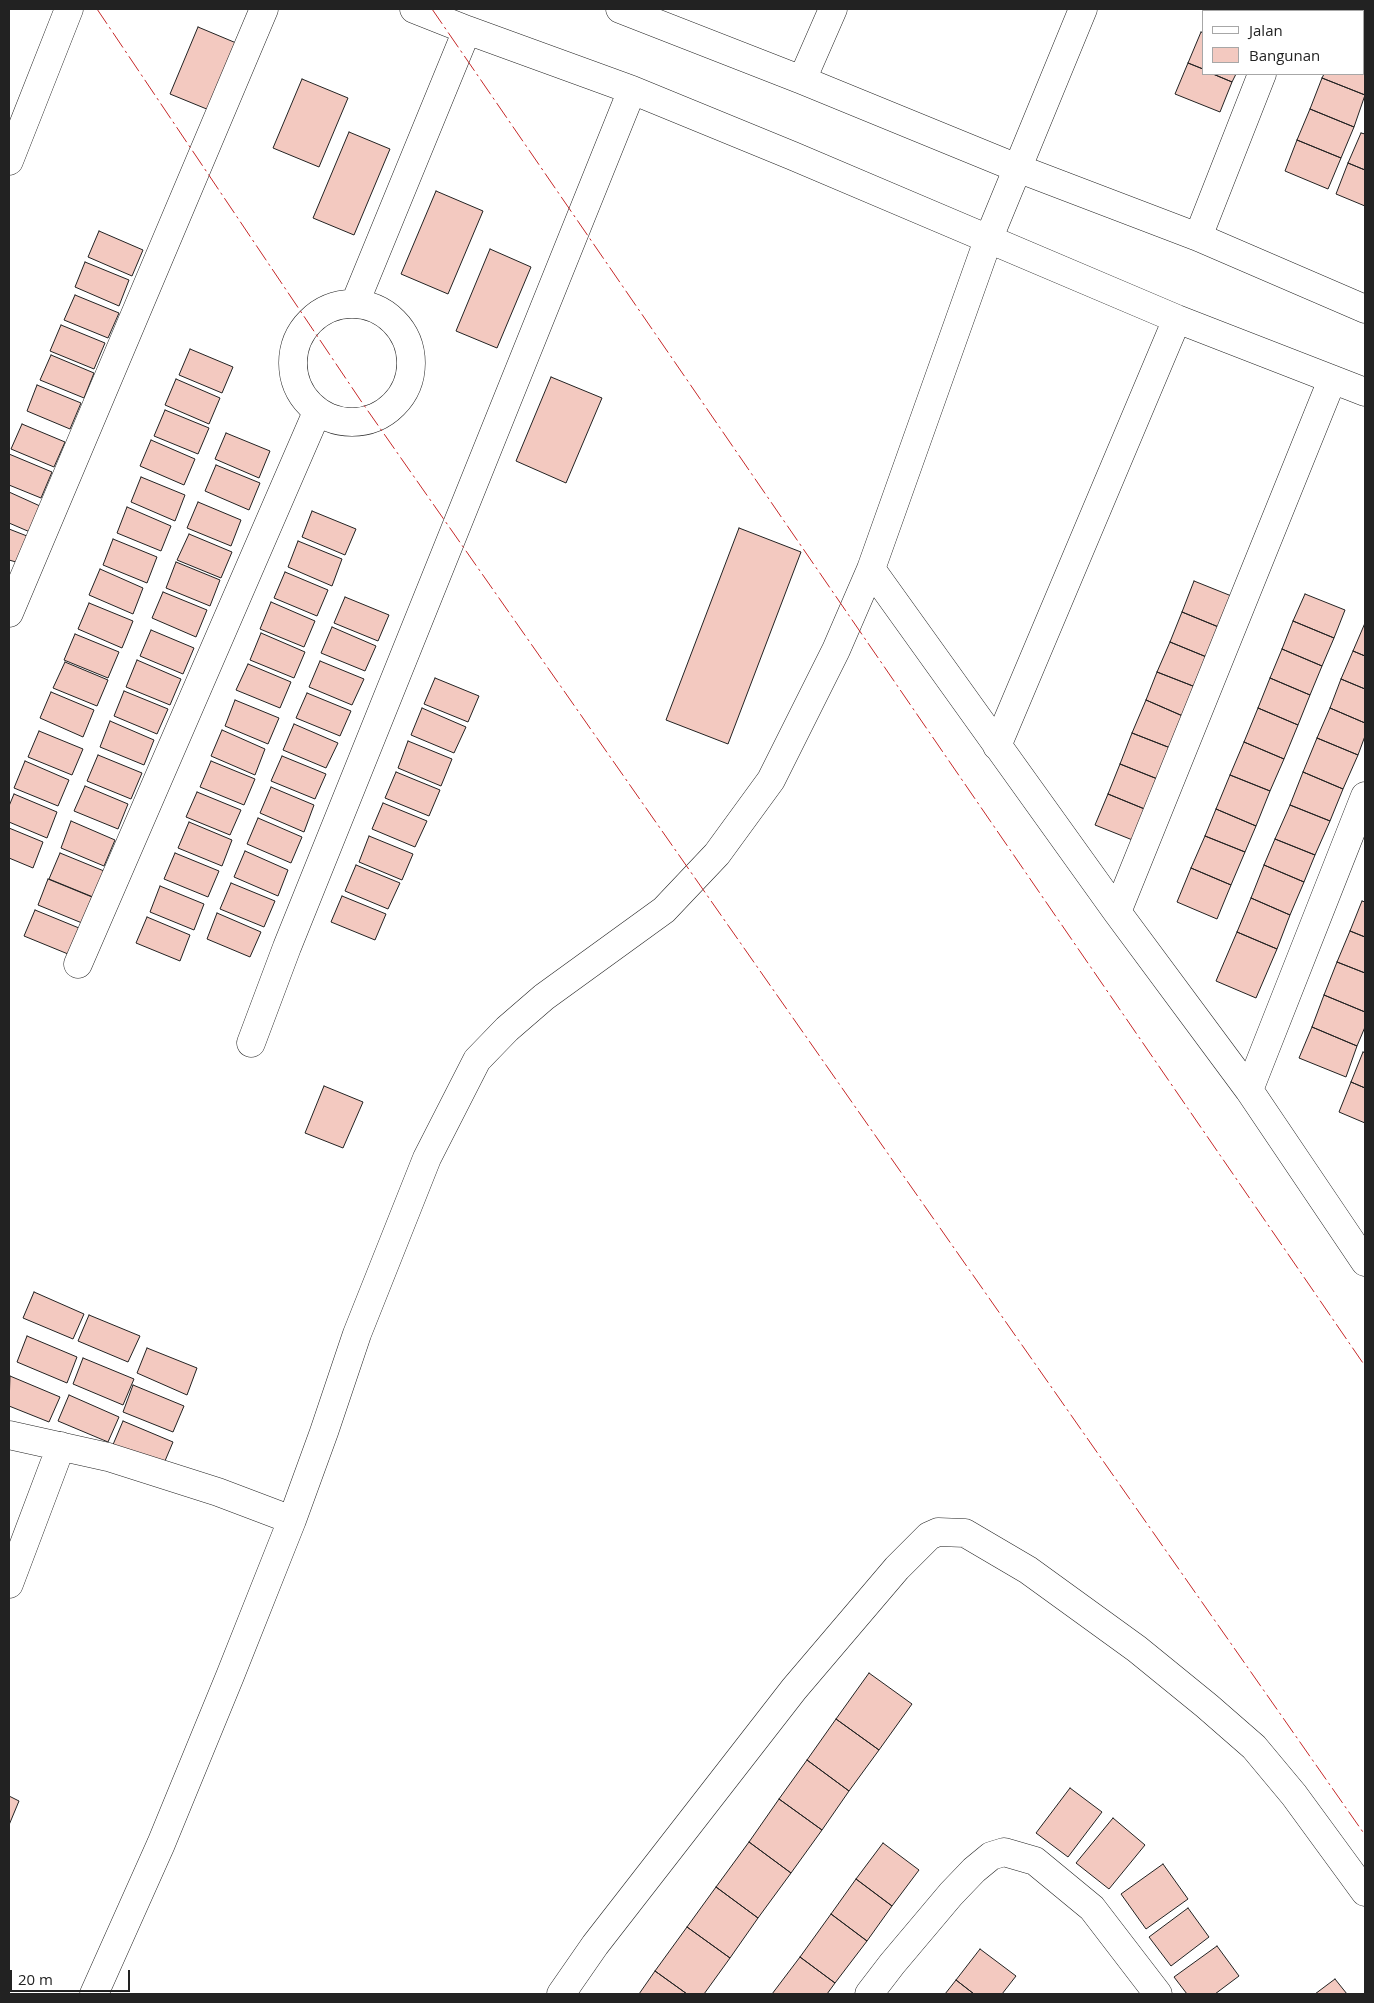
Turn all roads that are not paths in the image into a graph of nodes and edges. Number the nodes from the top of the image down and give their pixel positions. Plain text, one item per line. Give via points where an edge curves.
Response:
1 (70, 9) edge
2 (264, 9) edge
3 (414, 9) edge
4 (833, 9) edge
5 (1083, 9) edge
6 (637, 12) edge
7 (467, 30) junction
8 (1262, 75) edge
9 (802, 80) junction
10 (632, 90) junction
11 (9, 161) edge
12 (1017, 168) junction
13 (1198, 237) junction
14 (988, 240) junction
15 (355, 303) junction
16 (1363, 303) edge
17 (1177, 318) junction
18 (1332, 380) junction
19 (1365, 392) edge
20 (317, 412) junction
21 (871, 569) junction
22 (9, 614) edge
23 (997, 746) junction
24 (1365, 796) edge
25 (1118, 912) junction
26 (78, 964) dead end
27 (251, 1043) dead end
28 (1249, 1090) junction
29 (1365, 1262) edge
30 (9, 1435) edge
31 (61, 1446) junction
32 (292, 1520) junction
33 (9, 1584) edge
34 (1365, 1892) edge
35 (1154, 1993) edge
36 (94, 1994) edge
37 (561, 1994) edge
38 (869, 1994) edge

1 - 11 street
2 - 22 street
3 - 7 street
4 - 9 street
5 - 12 street
6 - 9 street
7 - 10 street
7 - 15 street
8 - 13 street
9 - 12 street
10 - 14 street
10 - 27 street
12 - 13 street
12 - 14 street
13 - 16 street
14 - 17 street
14 - 21 street
15 - 20 street via 325,309 303,329 292,358 298,388
15 - 20 street via 385,312 406,336 411,367 401,397 377,417 346,422
17 - 18 street
17 - 23 street
18 - 19 street
18 - 25 street
20 - 26 street
21 - 23 street
21 - 32 street via 832,658 771,780 717,854 664,910 544,997 477,1060 427,1158 357,1334
23 - 25 street
24 - 28 street
25 - 28 street
28 - 29 street
30 - 31 street
31 - 32 street via 218,1492
31 - 33 street
32 - 36 street via 161,1844
34 - 37 street via 1254,1746 1137,1650 1028,1570 966,1533 938,1532 929,1536 898,1568 794,1689 595,1945
35 - 38 street via 1092,1908 1035,1861 1004,1852 991,1856 951,1894

